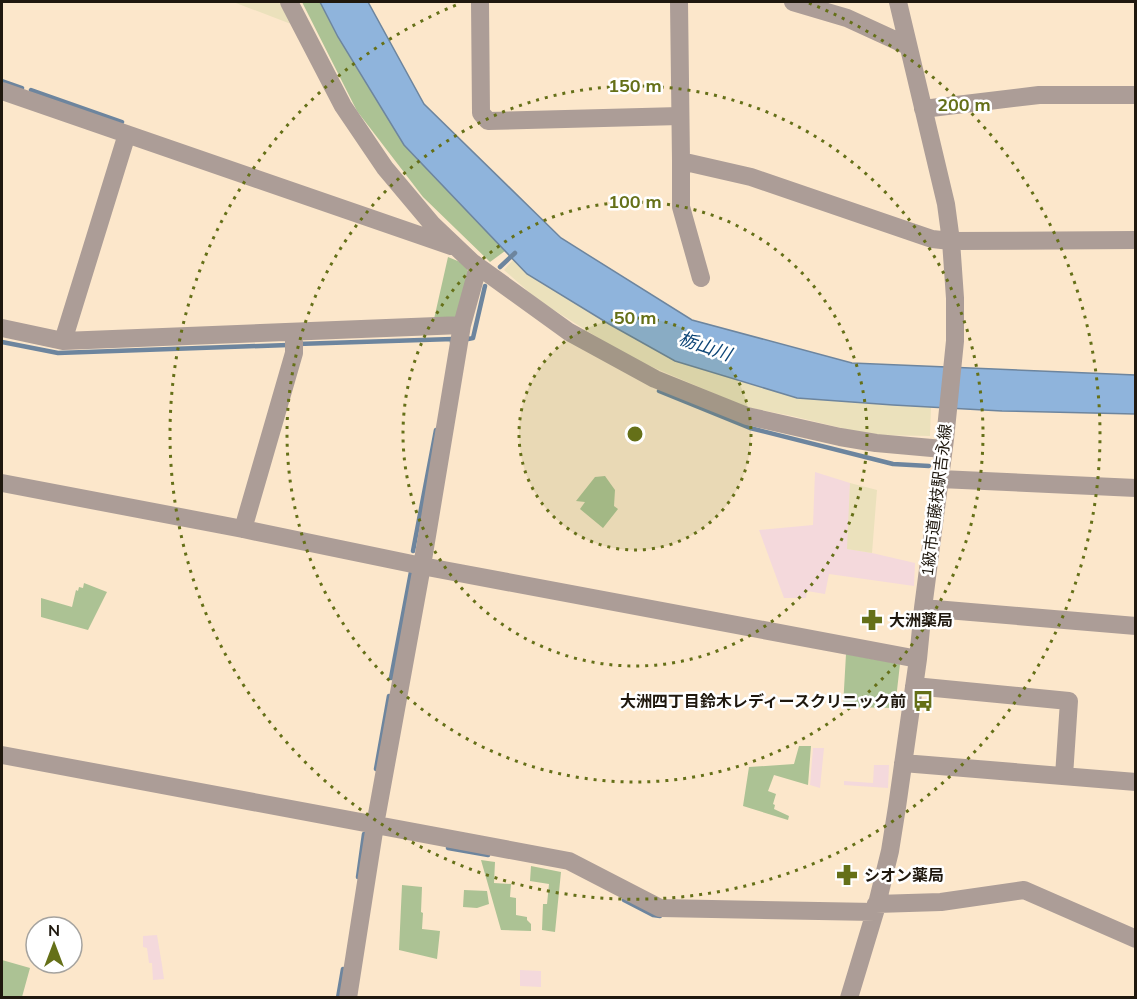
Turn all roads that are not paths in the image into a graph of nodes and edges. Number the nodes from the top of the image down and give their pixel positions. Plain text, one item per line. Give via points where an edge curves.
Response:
1 (289, 2) edge
2 (480, 2) edge
3 (679, 2) edge
4 (793, 2) edge
5 (898, 2) edge
6 (908, 46) junction
7 (2, 91) edge
8 (1136, 95) edge
9 (923, 109) junction
10 (680, 116) junction
11 (127, 134) junction
12 (681, 161) junction
13 (1136, 240) edge
14 (951, 241) junction
15 (457, 248) junction
16 (478, 267) junction
17 (701, 278) dead end
18 (462, 325) junction
19 (2, 328) edge
20 (294, 340) junction
21 (63, 341) junction
22 (944, 444) junction
23 (940, 479) junction
24 (2, 483) edge
25 (1136, 488) edge
26 (243, 530) junction
27 (422, 566) junction
28 (923, 608) junction
29 (1136, 626) edge
30 (918, 659) junction
31 (914, 686) junction
32 (2, 755) edge
33 (903, 763) junction
34 (1064, 776) junction
35 (1136, 782) edge
36 (375, 825) junction
37 (875, 908) junction
38 (1136, 939) edge
39 (348, 998) edge
40 (849, 998) edge

1 - 15 street via 343,106 385,168
2 - 10 street via 481,113 488,121
3 - 10 street
4 - 6 street via 847,18
5 - 6 street, 1級市道藤枝駅吉永線
6 - 9 street, 1級市道藤枝駅吉永線
7 - 11 street
8 - 9 street via 1039,95
9 - 14 street, 1級市道藤枝駅吉永線
10 - 12 street
11 - 15 street
11 - 21 street
12 - 14 street via 751,177 932,239
12 - 17 street via 681,207
13 - 14 street
14 - 22 street, 1級市道藤枝駅吉永線 via 955,341
15 - 16 street
16 - 18 street
16 - 22 street via 569,332 655,380 747,416 876,443
18 - 20 street
18 - 27 street
19 - 21 street
20 - 21 street
20 - 26 street
22 - 23 street, 1級市道藤枝駅吉永線
23 - 25 street
23 - 28 street, 1級市道藤枝駅吉永線
24 - 26 street
26 - 27 street
27 - 30 street
27 - 36 street
28 - 29 street
28 - 30 street, 1級市道藤枝駅吉永線
30 - 31 street, 1級市道藤枝駅吉永線
31 - 33 street, 1級市道藤枝駅吉永線
31 - 34 street via 1069,701
32 - 36 street
33 - 34 street
33 - 37 street, 1級市道藤枝駅吉永線 via 890,851
34 - 35 street
36 - 37 street via 569,861 660,908
36 - 39 street
37 - 38 street via 1024,890
37 - 40 street, 1級市道藤枝駅吉永線

